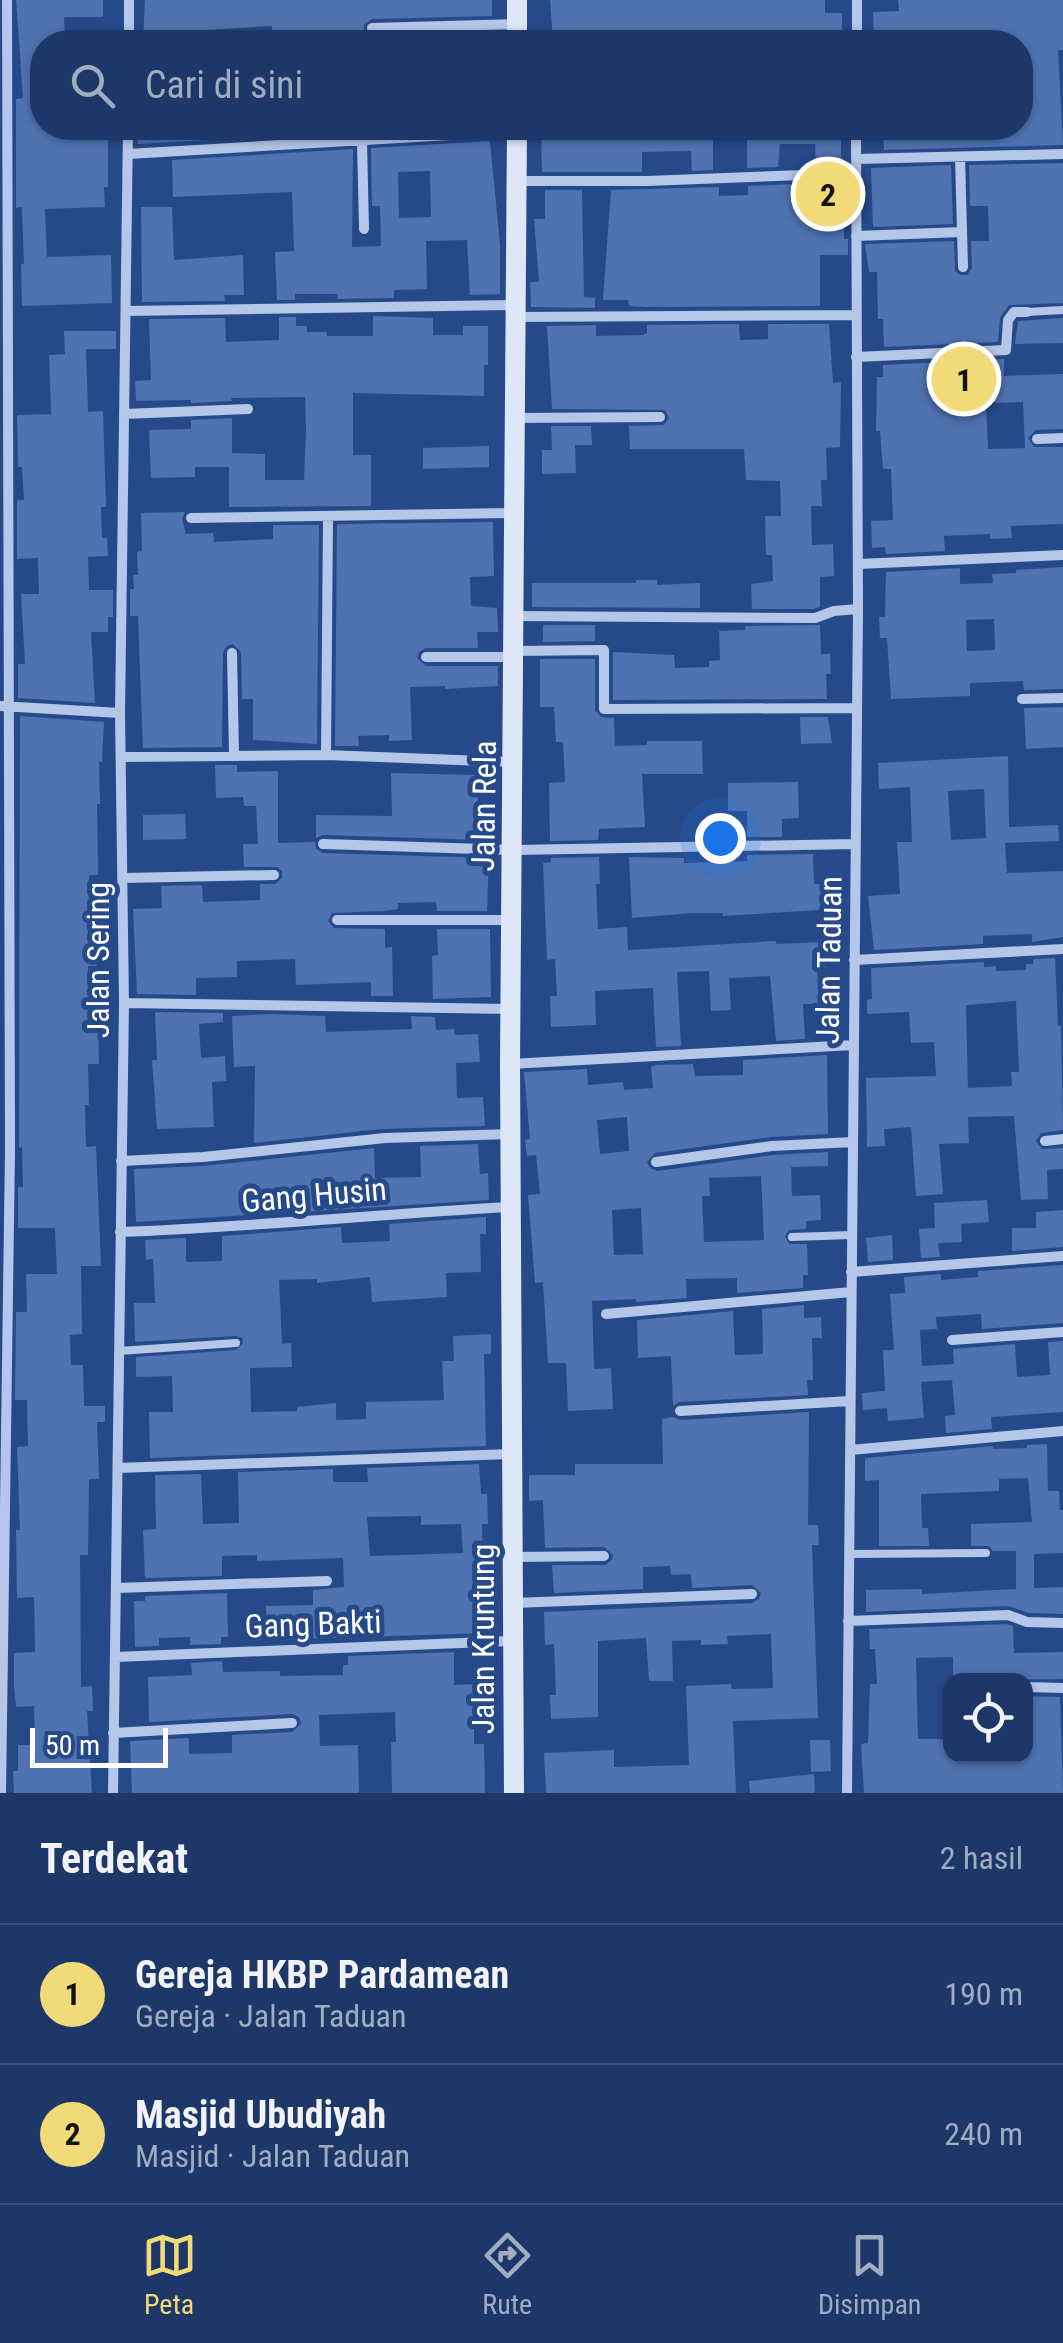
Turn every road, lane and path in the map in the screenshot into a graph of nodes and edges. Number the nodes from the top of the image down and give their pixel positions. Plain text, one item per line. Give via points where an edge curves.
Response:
1 (7, 0) edge
2 (129, 0) edge
3 (517, 0) edge
4 (856, 0) edge
5 (372, 28) dead end
6 (129, 30) edge
7 (430, 30) edge
8 (517, 30) edge
9 (856, 30) edge
10 (4, 40) edge
11 (128, 140) edge
12 (375, 140) edge
13 (517, 140) edge
14 (856, 140) edge
15 (362, 141) junction
16 (128, 154) junction
17 (1063, 154) edge
18 (960, 156) junction
19 (856, 159) junction
20 (856, 174) junction
21 (516, 181) junction
22 (364, 230) dead end
23 (962, 232) junction
24 (856, 236) junction
25 (963, 267) dead end
26 (126, 310) junction
27 (1063, 310) edge
28 (516, 311) junction
29 (1027, 312) joint
30 (856, 315) junction
31 (856, 357) junction
32 (248, 408) dead end
33 (124, 414) junction
34 (660, 417) dead end
35 (516, 418) junction
36 (1063, 438) edge
37 (1038, 439) dead end
38 (5, 441) edge
39 (515, 513) junction
40 (328, 517) junction
41 (191, 518) dead end
42 (1063, 555) edge
43 (858, 564) junction
44 (858, 609) junction
45 (515, 616) junction
46 (232, 653) dead end
47 (515, 654) junction
48 (426, 657) dead end
49 (1063, 698) edge
50 (1022, 700) dead end
51 (5, 707) edge
52 (856, 708) junction
53 (120, 713) junction
54 (234, 754) junction
55 (326, 754) junction
56 (122, 757) junction
57 (514, 762) junction
58 (324, 844) dead end
59 (856, 844) junction
60 (514, 850) junction
61 (274, 875) dead end
62 (124, 878) junction
63 (337, 920) dead end
64 (512, 920) junction
65 (1063, 949) edge
66 (854, 960) junction
67 (124, 1003) junction
68 (510, 1008) junction
69 (854, 1045) junction
70 (510, 1064) junction
71 (510, 1134) junction
72 (1063, 1140) edge
73 (1045, 1141) dead end
74 (853, 1142) junction
75 (121, 1161) junction
76 (656, 1162) dead end
77 (512, 1207) junction
78 (120, 1232) junction
79 (852, 1235) junction
80 (792, 1237) dead end
81 (1063, 1256) edge
82 (852, 1272) junction
83 (851, 1292) junction
84 (606, 1314) dead end
85 (1063, 1332) edge
86 (952, 1340) dead end
87 (236, 1343) dead end
88 (119, 1351) junction
89 (850, 1402) junction
90 (680, 1410) dead end
91 (1063, 1431) edge
92 (2, 1436) edge
93 (850, 1450) junction
94 (512, 1454) junction
95 (118, 1468) junction
96 (512, 1486) joint
97 (986, 1553) dead end
98 (849, 1554) junction
99 (604, 1556) dead end
100 (513, 1557) junction
101 (328, 1581) dead end
102 (117, 1588) junction
103 (752, 1594) dead end
104 (514, 1603) junction
105 (848, 1621) junction
106 (1063, 1622) edge
107 (514, 1641) junction
108 (115, 1657) junction
109 (1033, 1686) edge
110 (1063, 1688) edge
111 (292, 1723) dead end
112 (113, 1733) junction
113 (1, 1793) edge
114 (112, 1793) edge
115 (514, 1793) edge
116 (847, 1793) edge

1 - 10 street
2 - 6 street
3 - 8 street
4 - 9 street
5 - 7 street
10 - 38 street
11 - 16 street, Jalan Sering
12 - 15 street
13 - 21 street, Jalan Rela
14 - 19 street, Jalan Taduan
15 - 16 street
15 - 22 street
16 - 26 street, Jalan Sering
17 - 18 street
18 - 19 street
18 - 23 street
19 - 20 street, Jalan Taduan
20 - 21 street
20 - 24 street, Jalan Taduan
21 - 28 street, Jalan Rela
23 - 24 street
23 - 25 street
24 - 30 street, Jalan Taduan
26 - 28 street
26 - 33 street, Jalan Sering
27 - 29 lane
28 - 30 street
28 - 35 street, Jalan Rela
29 - 31 street via 1014,312 1008,320 1006,350
30 - 31 street, Jalan Taduan
31 - 43 street, Jalan Taduan
32 - 33 street
33 - 53 street, Jalan Sering
34 - 35 street
35 - 39 street, Jalan Rela
36 - 37 street
38 - 51 street
39 - 40 street
39 - 45 street, Jalan Rela
40 - 41 street
40 - 55 street
42 - 43 street
43 - 44 street, Jalan Taduan
44 - 45 street via 815,618
44 - 52 street, Jalan Taduan
45 - 47 street, Jalan Rela
46 - 54 street
47 - 48 street
47 - 52 street via 604,650 604,709
47 - 57 street, Jalan Rela
49 - 50 street
51 - 53 street
51 - 92 street via 10,1150
52 - 59 street, Jalan Taduan
53 - 56 street, Jalan Sering
54 - 55 street
54 - 56 street
55 - 57 street
56 - 62 street, Jalan Sering
57 - 60 street, Jalan Rela
58 - 60 street
59 - 60 street
59 - 66 street, Jalan Taduan
60 - 64 street, Jalan Rela
61 - 62 street
62 - 67 street, Jalan Sering
63 - 64 street
64 - 68 street, Jalan Rela
65 - 66 street
66 - 69 street, Jalan Taduan
67 - 68 street
67 - 75 street, Jalan Sering
68 - 70 street, Jalan Rela
69 - 70 street
69 - 74 street, Jalan Taduan
70 - 71 street, Jalan Rela
71 - 75 street
71 - 77 street, Jalan Rela
72 - 73 street
74 - 76 street
74 - 79 street, Jalan Taduan
75 - 78 street, Jalan Sering
77 - 78 street, Gang Husin
77 - 94 street, Jalan Rela
78 - 88 street, Jalan Sering
79 - 80 lane
79 - 82 street, Jalan Taduan
81 - 82 street
82 - 83 street, Jalan Taduan
83 - 84 street
83 - 89 street, Jalan Taduan
85 - 86 street
87 - 88 lane
88 - 95 street, Jalan Sering
89 - 90 street
89 - 93 street, Jalan Taduan
91 - 93 street
92 - 113 street
93 - 98 street, Jalan Taduan
94 - 95 street
94 - 96 street, Jalan Rela
95 - 102 street, Jalan Sering
96 - 100 street, Jalan Kruntung
97 - 98 lane
98 - 105 street, Jalan Taduan
99 - 100 street
100 - 104 street, Jalan Kruntung
101 - 102 street
102 - 108 street, Jalan Sering
103 - 104 street
104 - 107 street, Jalan Kruntung
105 - 106 street via 1008,1616
105 - 116 street, Jalan Taduan
107 - 108 street, Gang Bakti
107 - 115 street, Jalan Kruntung
108 - 112 street, Jalan Sering
109 - 110 street
111 - 112 street
112 - 114 street, Jalan Sering

